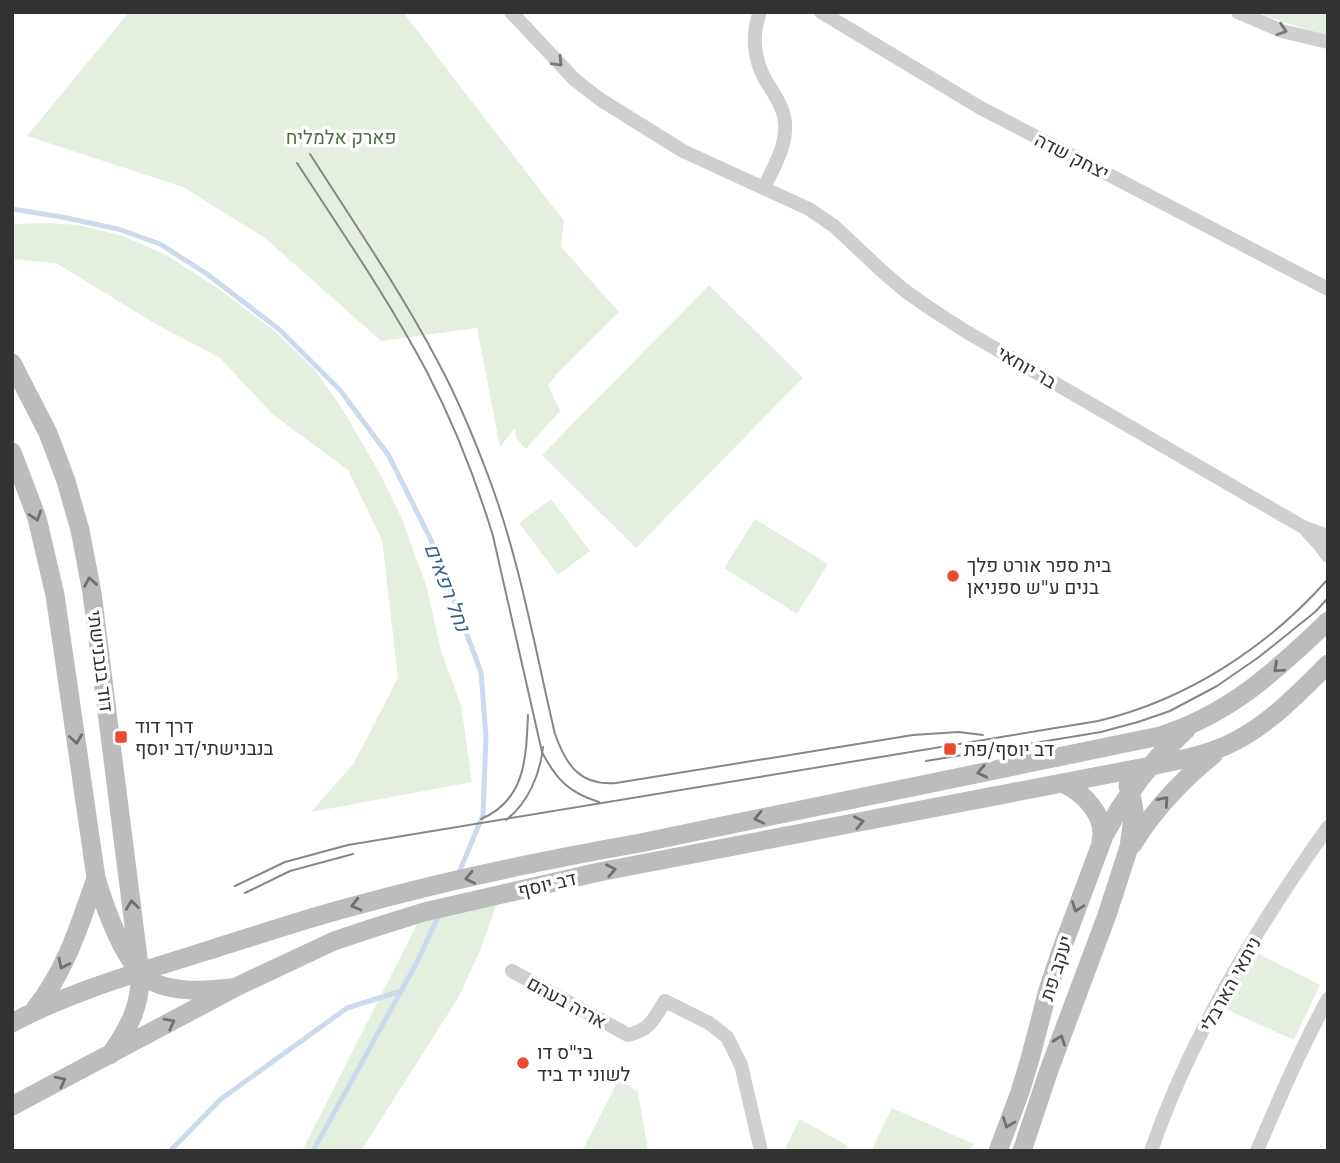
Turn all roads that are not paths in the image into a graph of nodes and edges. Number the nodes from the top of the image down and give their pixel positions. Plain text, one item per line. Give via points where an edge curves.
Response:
1 (511, 12) edge
2 (760, 12) edge
3 (821, 12) edge
4 (1238, 12) edge
5 (1328, 42) edge
6 (764, 188) junction
7 (1328, 289) edge
8 (12, 363) edge
9 (12, 452) edge
10 (1303, 527) junction
11 (1328, 536) edge
12 (1328, 556) edge
13 (1328, 621) edge
14 (1328, 664) edge
15 (1194, 723) junction
16 (1226, 746) junction
17 (1072, 753) junction
18 (1151, 766) junction
19 (1118, 772) junction
20 (1062, 783) junction
21 (1130, 792) junction
22 (1328, 827) edge
23 (1101, 843) junction
24 (1126, 857) junction
25 (96, 878) junction
26 (512, 971) dead end
27 (140, 973) junction
28 (236, 987) junction
29 (1328, 999) edge
30 (32, 1012) junction
31 (12, 1023) edge
32 (110, 1055) junction
33 (12, 1106) edge
34 (761, 1151) edge
35 (998, 1151) edge
36 (1022, 1151) edge
37 (1151, 1151) edge
38 (1257, 1151) edge

1 -> 6 street, בר יוחאי via 575,80 601,100 683,151
2 - 6 street via 754,38 757,60 784,113 785,131
3 - 7 street, יצחק שדה via 979,107
4 -> 5 street via 1282,31
6 - 10 street, בר יוחאי via 834,226 883,272 965,331
27 -> 8 main road, דוד בנבנישתי via 80,530 48,433
9 -> 25 main road, דוד בנבנישתי via 37,518 55,595
10 - 11 street, בר יוחאי
10 - 12 street, בר יוחאי
13 -> 15 main road, יעקב פת via 1253,689
14 - 16 main road via 1294,699
15 - 17 main road, יעקב פת via 1160,736
15 - 18 main road, יעקב פת
16 - 18 main road
24 -> 16 main road via 1162,802
17 - 19 main road, יעקב פת via 1095,755
17 -> 27 main road, דב יוסף via 422,888
18 - 19 main road
18 - 21 main road, יעקב פת
19 - 20 main road, דב יוסף
19 - 21 main road, יעקב פת
20 - 23 main road via 1093,808 1102,831
28 -> 20 main road, דב יוסף via 334,941 424,912 621,868
21 - 23 main road, יעקב פת
21 - 24 main road, יעקב פת via 1134,820
22 - 37 street, ניתאי הארבלי via 1213,1011
23 -> 35 main road, יעקב פת via 1060,951 1020,1092
36 -> 24 main road, יעקב פת
25 - 27 main road, דוד בנבנישתי via 117,934
25 -> 30 main road via 65,962
26 - 34 street, אריה בעהם via 628,1035 650,1024 664,1000 727,1037 741,1065
27 - 28 main road via 176,988
27 - 30 main road, דב יוסף
27 - 32 main road, דוד בנבנישתי via 136,1008
32 -> 28 main road, דב יוסף
29 - 38 street
30 - 31 main road, דב יוסף
33 -> 32 main road, דב יוסף

